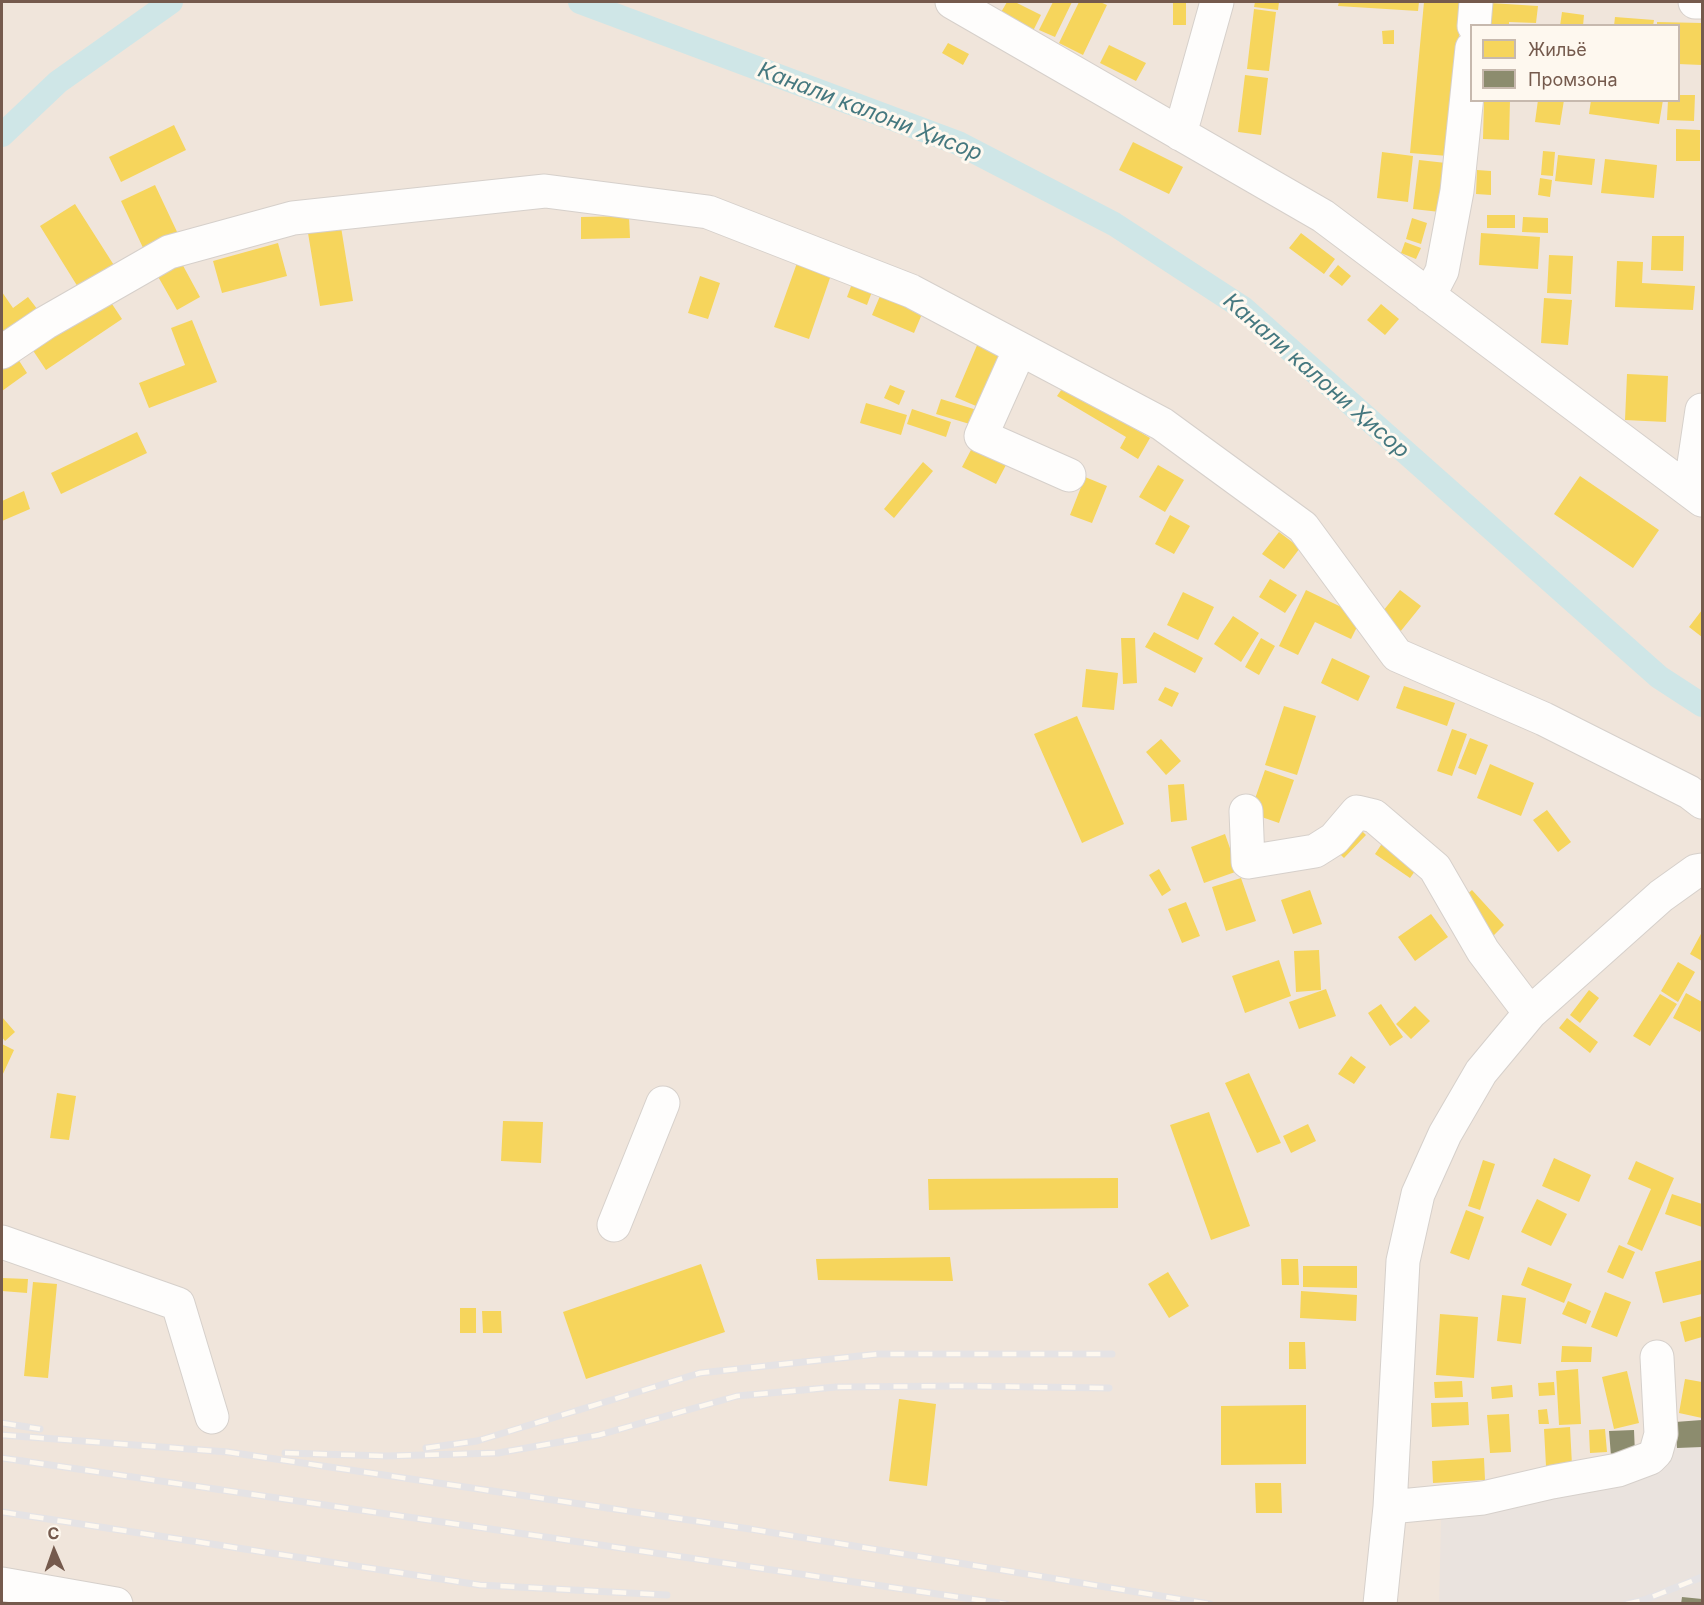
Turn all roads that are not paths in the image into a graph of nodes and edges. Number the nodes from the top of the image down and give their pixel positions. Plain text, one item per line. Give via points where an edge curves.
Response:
1 (952, 2) edge
2 (1217, 2) edge
3 (1476, 2) edge
4 (1695, 2) edge
5 (1702, 2) edge
6 (1474, 24) edge
7 (1470, 67) edge
8 (1180, 134) junction
9 (1429, 296) junction
10 (1020, 349) junction
11 (2, 352) edge
12 (1702, 410) edge
13 (1069, 475) dead end
14 (1696, 495) edge
15 (1702, 802) edge
16 (1246, 811) dead end
17 (1702, 870) edge
18 (1530, 1013) junction
19 (663, 1103) dead end
20 (614, 1225) dead end
21 (2, 1242) edge
22 (1657, 1356) dead end
23 (212, 1417) dead end
24 (1390, 1507) junction
25 (2, 1584) edge
26 (116, 1604) edge
27 (1380, 1604) edge

1 - 8 street
2 - 8 street
3 - 6 street
4 - 5 street
7 - 9 street via 1457,191 1442,271
8 - 9 street via 1323,216
9 - 14 street
10 - 11 street via 911,291 708,213 545,191 293,218 169,252 45,322
10 - 13 street via 981,436
10 - 15 street via 1162,424 1303,528 1397,655 1544,718
12 - 14 street
16 - 18 street via 1248,862 1315,851 1334,839 1357,812 1374,816 1435,868 1483,951
17 - 18 street via 1661,896
18 - 24 street via 1481,1072 1445,1134 1418,1194 1403,1261
19 - 20 street
21 - 23 street via 178,1304
22 - 24 street via 1661,1434 1650,1458 1618,1470 1483,1498
24 - 27 street
25 - 26 street

